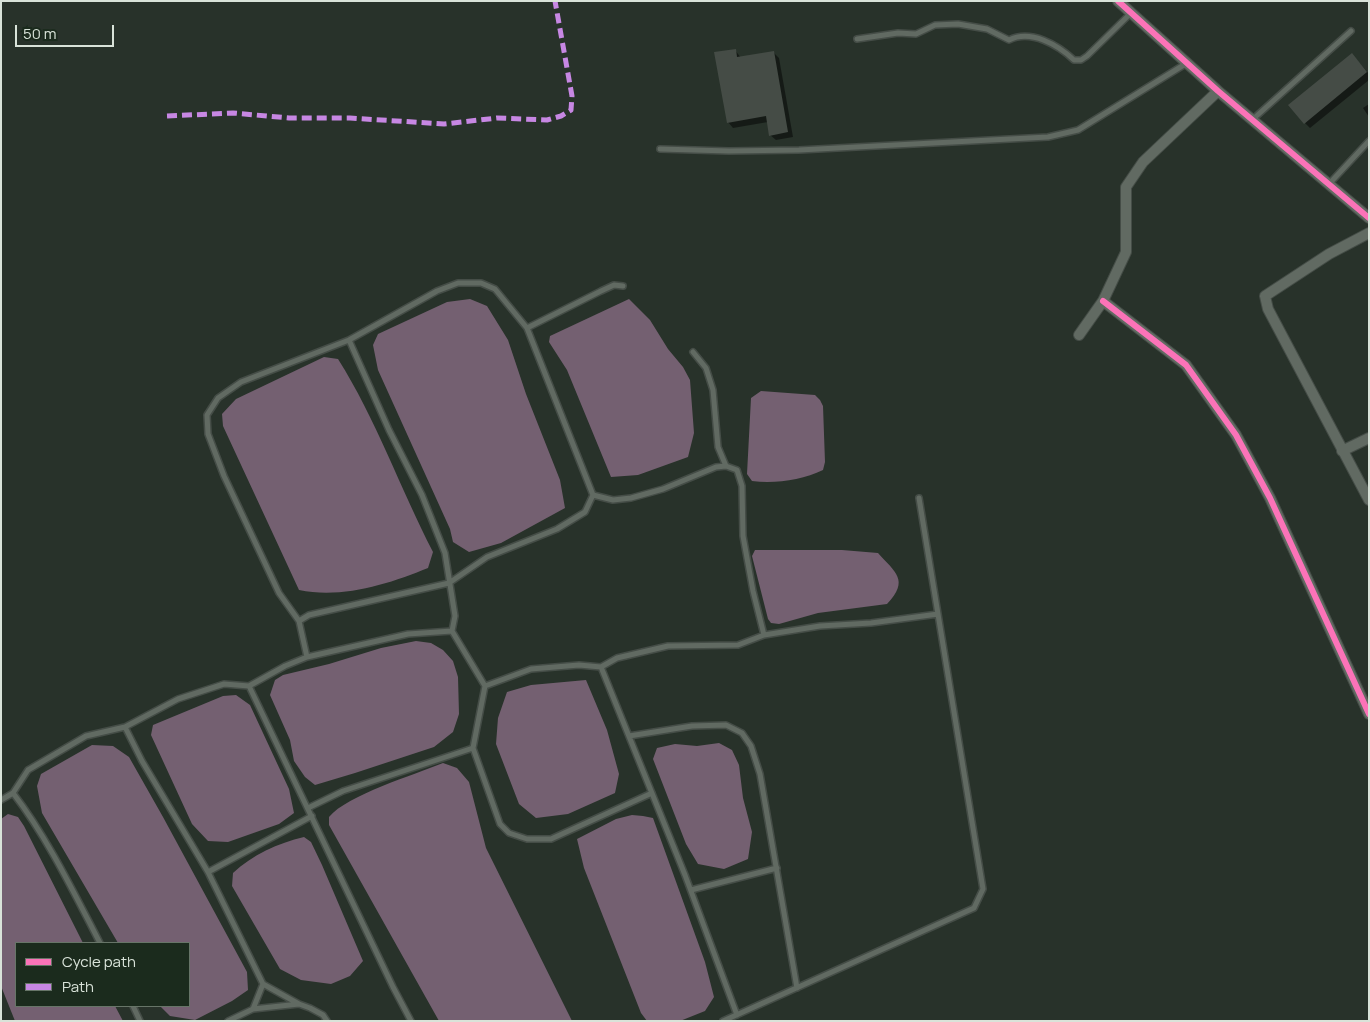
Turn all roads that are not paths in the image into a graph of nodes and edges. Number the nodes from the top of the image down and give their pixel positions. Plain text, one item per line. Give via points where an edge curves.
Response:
1 (1118, 1) edge
2 (1131, 13) junction
3 (1351, 31) dead end
4 (857, 39) dead end
5 (1187, 63) junction
6 (1218, 91) junction
7 (1252, 120) junction
8 (1369, 141) edge
9 (660, 149) dead end
10 (1329, 185) junction
11 (1369, 218) edge
12 (1369, 233) edge
13 (623, 286) dead end
14 (1103, 301) junction
15 (527, 328) junction
16 (1079, 335) dead end
17 (349, 340) junction
18 (693, 352) dead end
19 (1369, 438) edge
20 (1342, 451) junction
21 (726, 466) junction
22 (593, 495) junction
23 (919, 498) dead end
24 (1369, 500) edge
25 (449, 583) junction
26 (938, 614) junction
27 (299, 621) junction
28 (452, 631) junction
29 (764, 635) junction
30 (307, 657) junction
31 (601, 667) junction
32 (249, 686) junction
33 (486, 686) junction
34 (1369, 714) edge
35 (125, 727) junction
36 (629, 736) junction
37 (473, 748) junction
38 (12, 793) junction
39 (652, 793) junction
40 (1, 800) edge
41 (308, 808) junction
42 (312, 816) junction
43 (777, 868) junction
44 (208, 872) junction
45 (691, 890) junction
46 (99, 942) edge
47 (263, 984) junction
48 (797, 988) junction
49 (298, 1004) junction
50 (133, 1007) edge
51 (253, 1009) junction
52 (737, 1014) junction
53 (140, 1021) edge
54 (228, 1021) edge
55 (327, 1021) edge
56 (411, 1021) edge
57 (723, 1021) edge

1 - 2 street
2 - 4 lane via 1081,60 1074,60 1045,40 1032,37 1008,40 987,30 958,24 935,25 916,34 898,32
2 - 5 street
3 - 7 lane
5 - 6 street
5 - 9 lane via 1078,130 1048,137 799,150
6 - 7 street
6 - 14 street via 1143,162 1126,187 1126,252
7 - 10 street
8 - 10 lane
10 - 11 street
12 - 20 street via 1329,254 1265,296 1268,308
13 - 15 lane via 614,285
14 - 16 street
14 - 34 street via 1186,365 1236,435 1270,498
15 - 17 lane via 495,289 481,284 458,284 436,291
15 - 22 lane
17 - 25 lane via 425,504 445,553
17 - 27 lane via 240,382 218,398 207,415 208,434 224,476 280,593
18 - 21 lane via 706,368 713,390 718,447
19 - 20 street
20 - 24 street
21 - 22 lane via 631,498 613,500
21 - 29 lane via 737,470 742,486 743,536
22 - 25 lane via 585,512 557,529 487,558
23 - 26 lane
25 - 27 lane via 309,615
25 - 28 lane via 455,616
26 - 29 lane
26 - 48 lane via 983,888 974,908
27 - 30 lane
28 - 30 lane via 408,634
28 - 33 lane
29 - 31 lane via 738,645 668,646 617,658
30 - 32 lane
31 - 33 lane via 579,665 531,669
31 - 36 lane
32 - 35 lane via 224,684 178,699
32 - 41 lane
33 - 37 lane
35 - 38 lane via 78,740 28,770
35 - 44 lane
36 - 39 lane
36 - 43 lane via 692,726 726,725 742,733 751,746 760,774
37 - 39 lane via 500,824 509,833 527,839 551,839
37 - 41 lane via 343,791
38 - 40 lane
38 - 46 lane via 26,811
39 - 45 lane
41 - 42 lane
42 - 44 lane
42 - 56 lane
43 - 45 lane
43 - 48 lane
44 - 47 lane
45 - 52 lane
47 - 49 lane
47 - 51 lane
48 - 52 lane
49 - 51 lane
49 - 55 lane via 324,1015
50 - 53 lane
51 - 54 lane
52 - 57 lane

